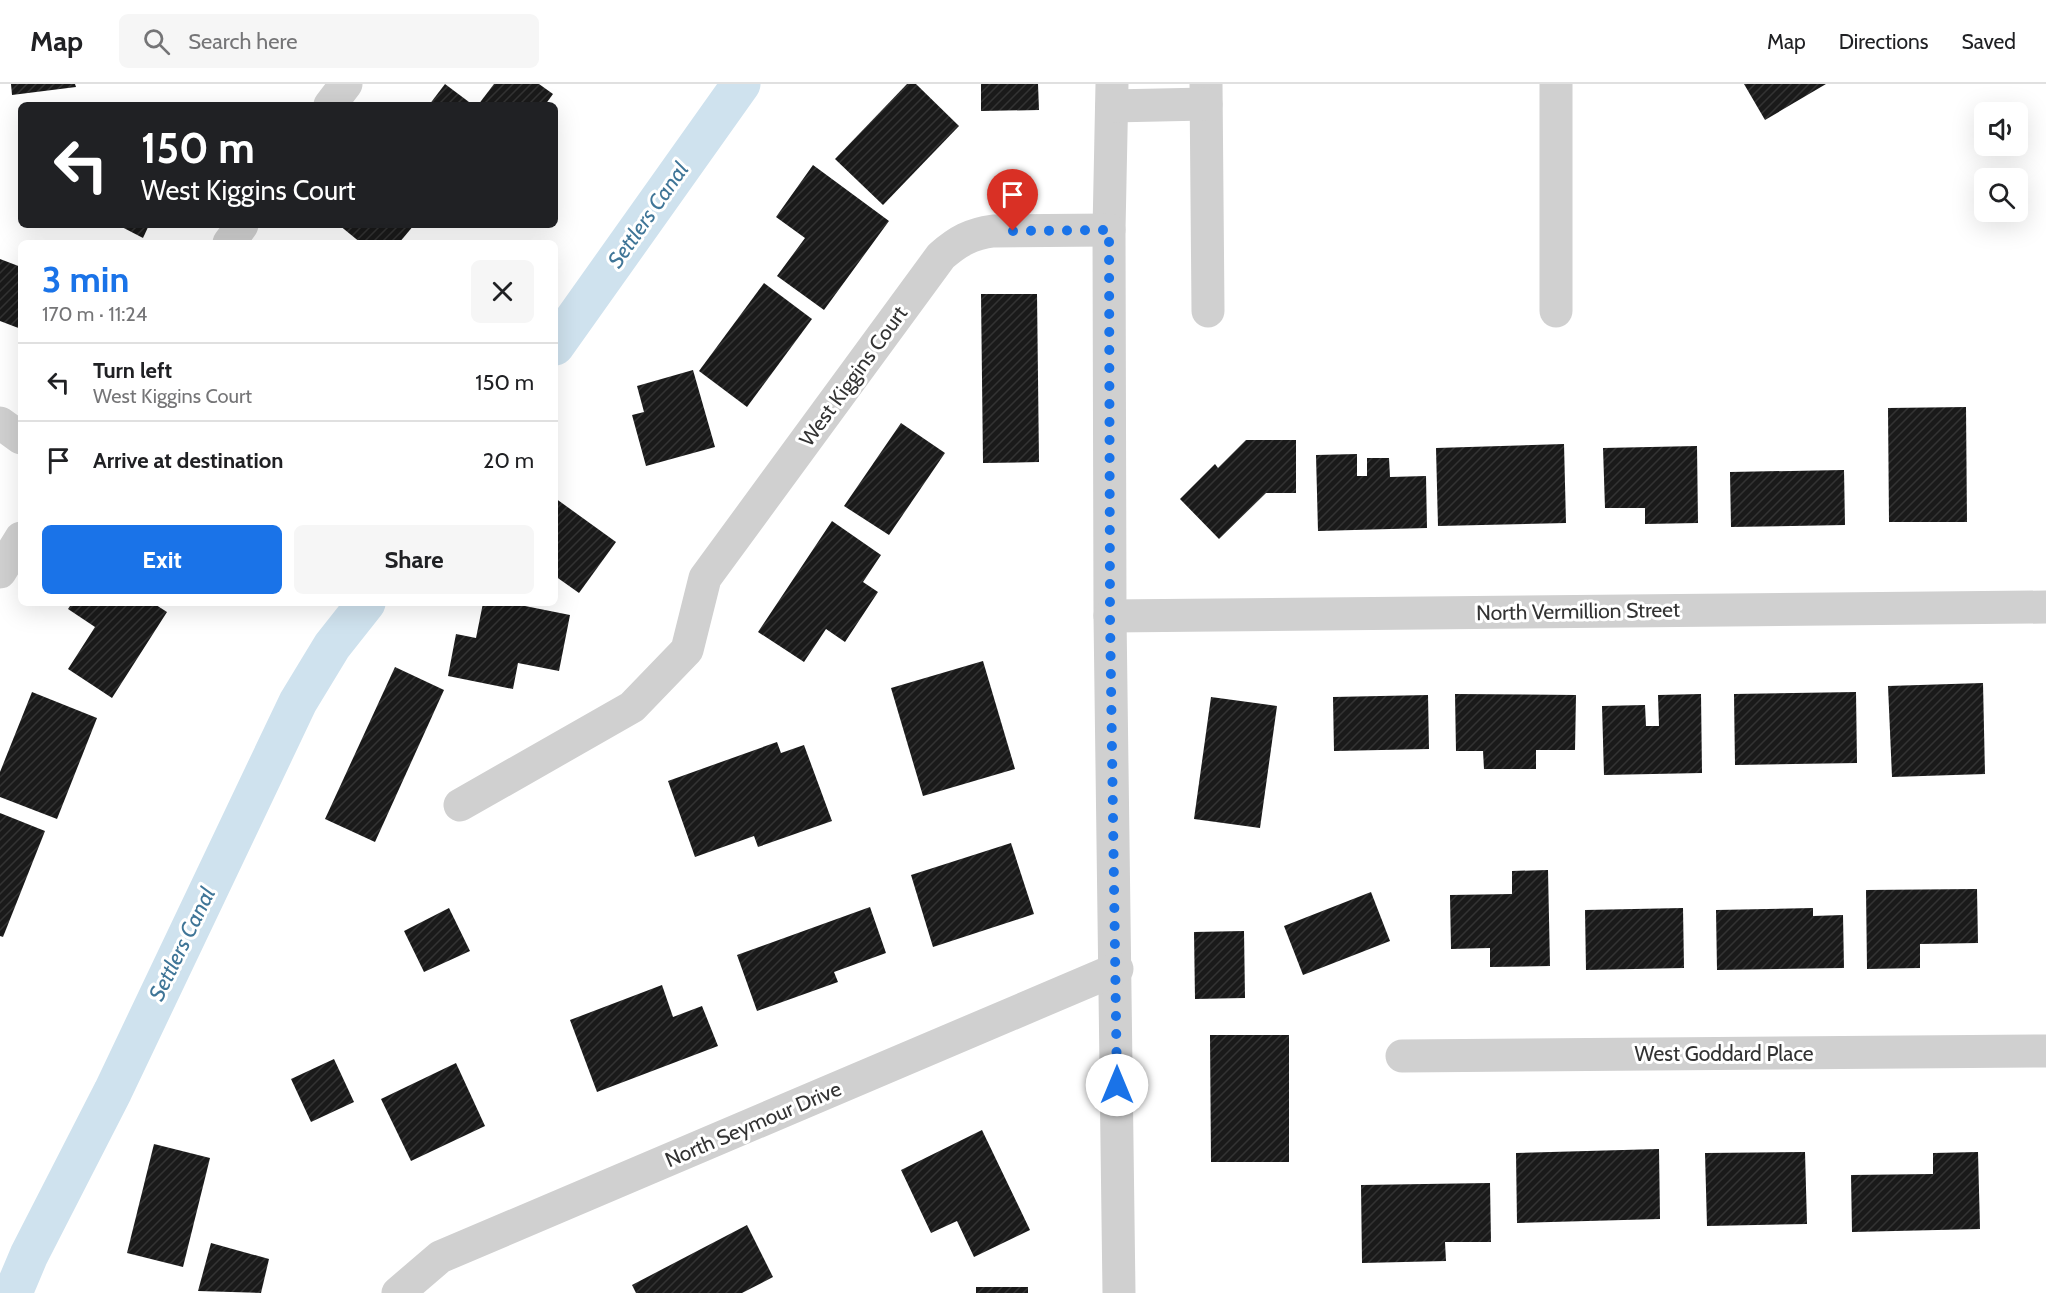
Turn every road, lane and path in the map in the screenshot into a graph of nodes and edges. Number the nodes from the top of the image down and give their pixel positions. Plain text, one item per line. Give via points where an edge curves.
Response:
1 (1556, 84) edge
2 (1206, 94) edge
3 (1112, 95) edge
4 (1109, 230) junction
5 (1208, 311) dead end
6 (1556, 311) dead end
7 (0, 423) edge
8 (18, 436) edge
9 (18, 543) edge
10 (0, 572) edge
11 (2046, 607) edge
12 (1110, 616) junction
13 (460, 805) dead end
14 (1117, 969) junction
15 (2046, 1051) edge
16 (1402, 1056) dead end
17 (398, 1293) edge
18 (1119, 1293) edge

1 - 6 street
2 - 3 street
2 - 5 street
3 - 4 street
4 - 12 street
4 - 13 street, West Kiggins Court via 975,234 957,241 941,256 705,578 687,650 632,707
7 - 8 street
9 - 10 street
11 - 12 street, North Vermillion Street
12 - 14 street
14 - 17 street, North Seymour Drive via 440,1257
14 - 18 street
15 - 16 street, West Goddard Place

